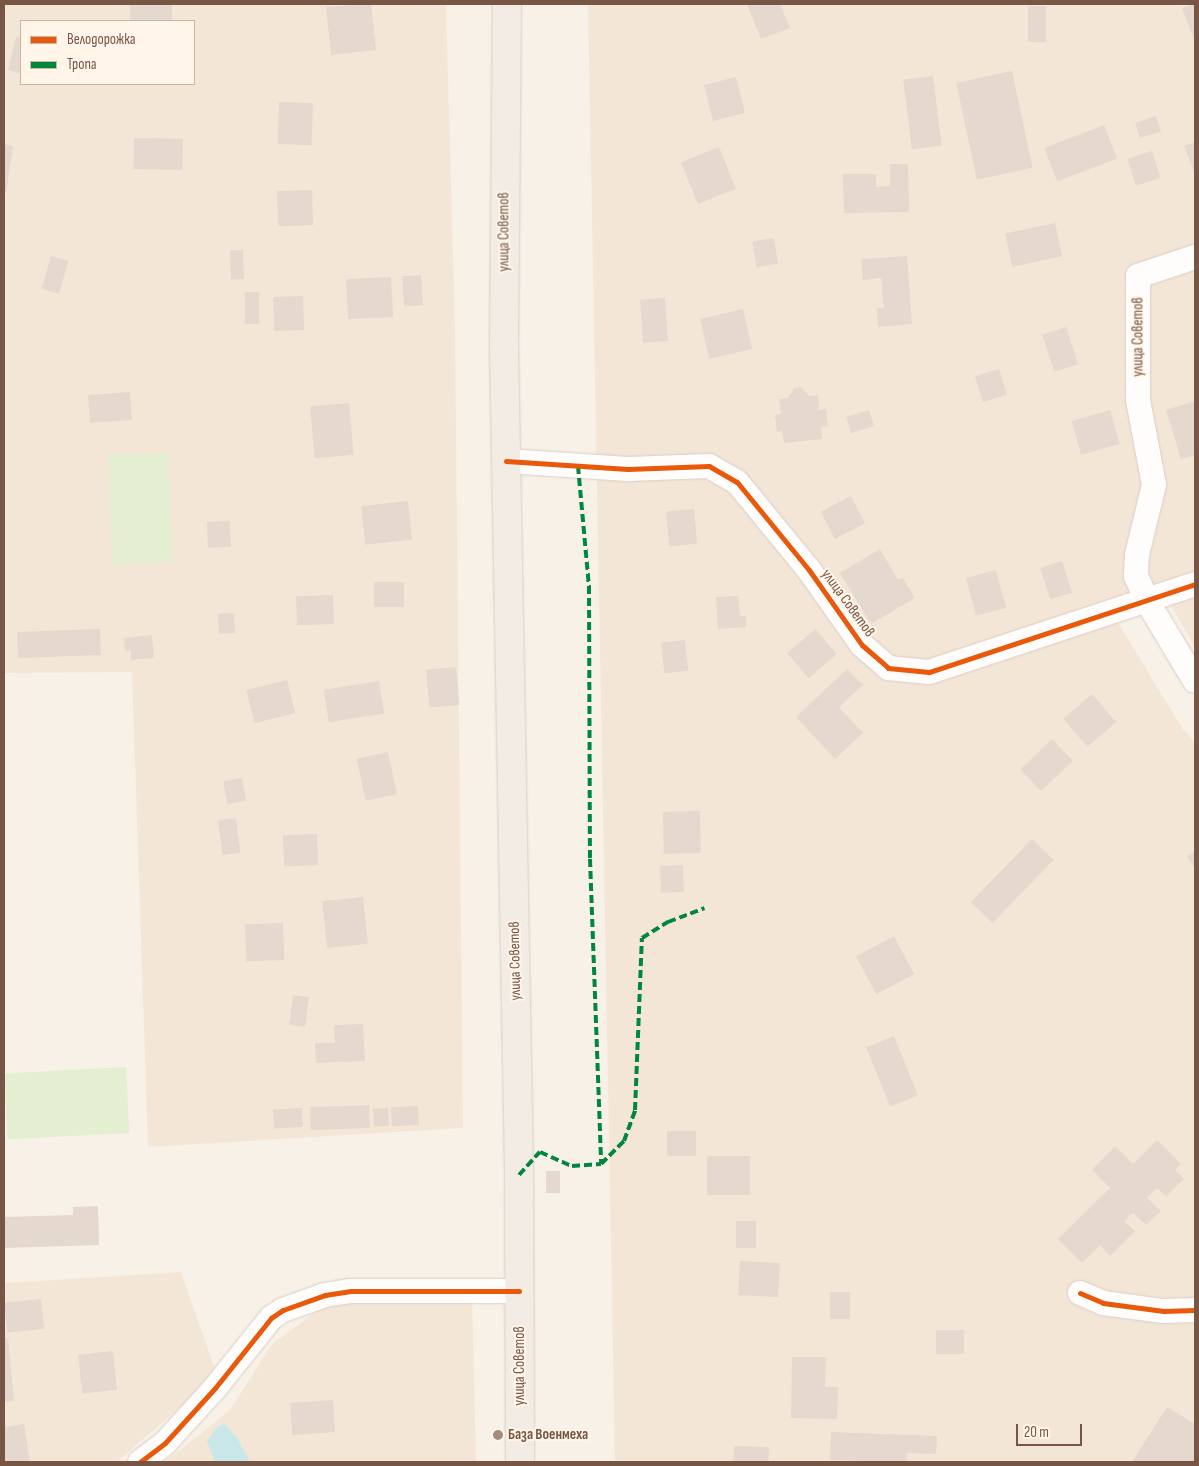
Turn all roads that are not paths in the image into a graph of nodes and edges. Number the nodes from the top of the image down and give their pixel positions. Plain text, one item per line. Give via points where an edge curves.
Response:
1 (507, 4) edge
2 (1195, 257) edge
3 (506, 460) junction
4 (1195, 584) edge
5 (1147, 601) junction
6 (1195, 681) edge
7 (519, 1290) junction
8 (1080, 1293) dead end
9 (1195, 1310) edge
10 (140, 1462) edge
11 (520, 1462) edge

1 - 3 main road, улица Советов
2 - 5 street, улица Советов via 1138,276 1138,400 1154,485 1137,555 1136,576
3 - 5 street, улица Советов via 628,468 709,466 737,482 809,570 862,645 888,668 929,672
3 - 7 main road, улица Советов
4 - 5 street, улица Советов
5 - 6 street, улица Советов
7 - 10 street via 351,1291 325,1295 283,1310 271,1318 215,1388 165,1442
7 - 11 main road, улица Советов
8 - 9 street via 1112,1304 1163,1311

